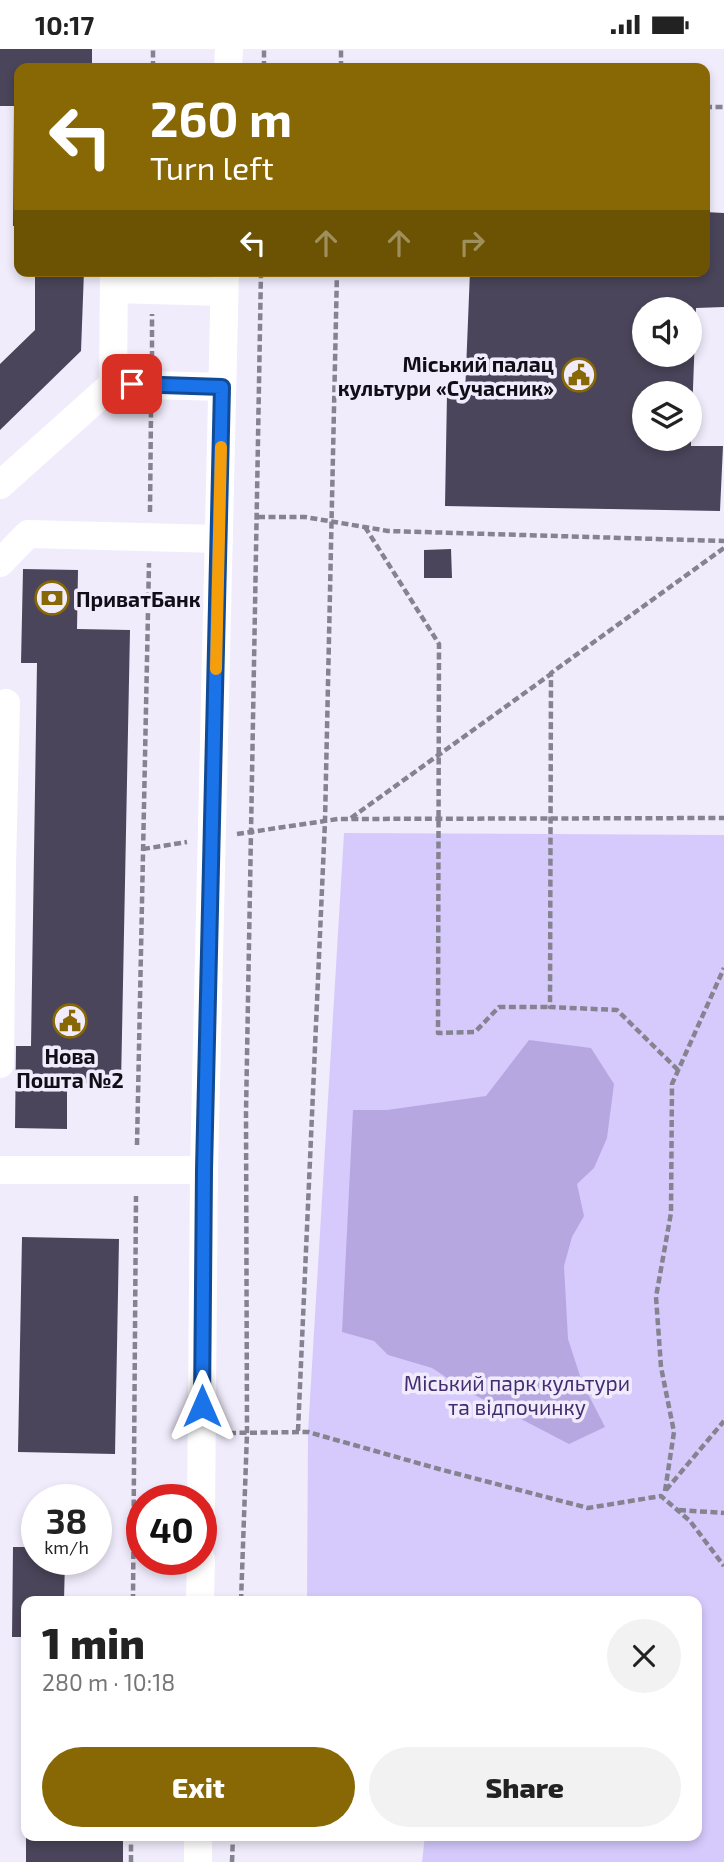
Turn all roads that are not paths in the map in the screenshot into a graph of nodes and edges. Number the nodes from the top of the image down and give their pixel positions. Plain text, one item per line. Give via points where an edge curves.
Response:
1 (114, 280) edge
2 (224, 282) edge
3 (113, 384) junction
4 (222, 387) junction
5 (0, 485) edge
6 (219, 539) junction
7 (0, 563) edge
8 (6, 703) dead end
9 (1, 866) edge
10 (0, 1064) edge
11 (0, 1170) edge
12 (204, 1170) junction
13 (201, 1484) edge
14 (201, 1575) edge
15 (200, 1596) edge
16 (198, 1841) edge
17 (198, 1862) edge

1 - 2 street via 152,290
1 - 3 street
2 - 4 street
3 - 4 street
3 - 5 street
4 - 6 street
6 - 7 street via 28,534
6 - 12 street
8 - 9 street
9 - 10 street
11 - 12 street
12 - 13 street
14 - 15 street
16 - 17 street

